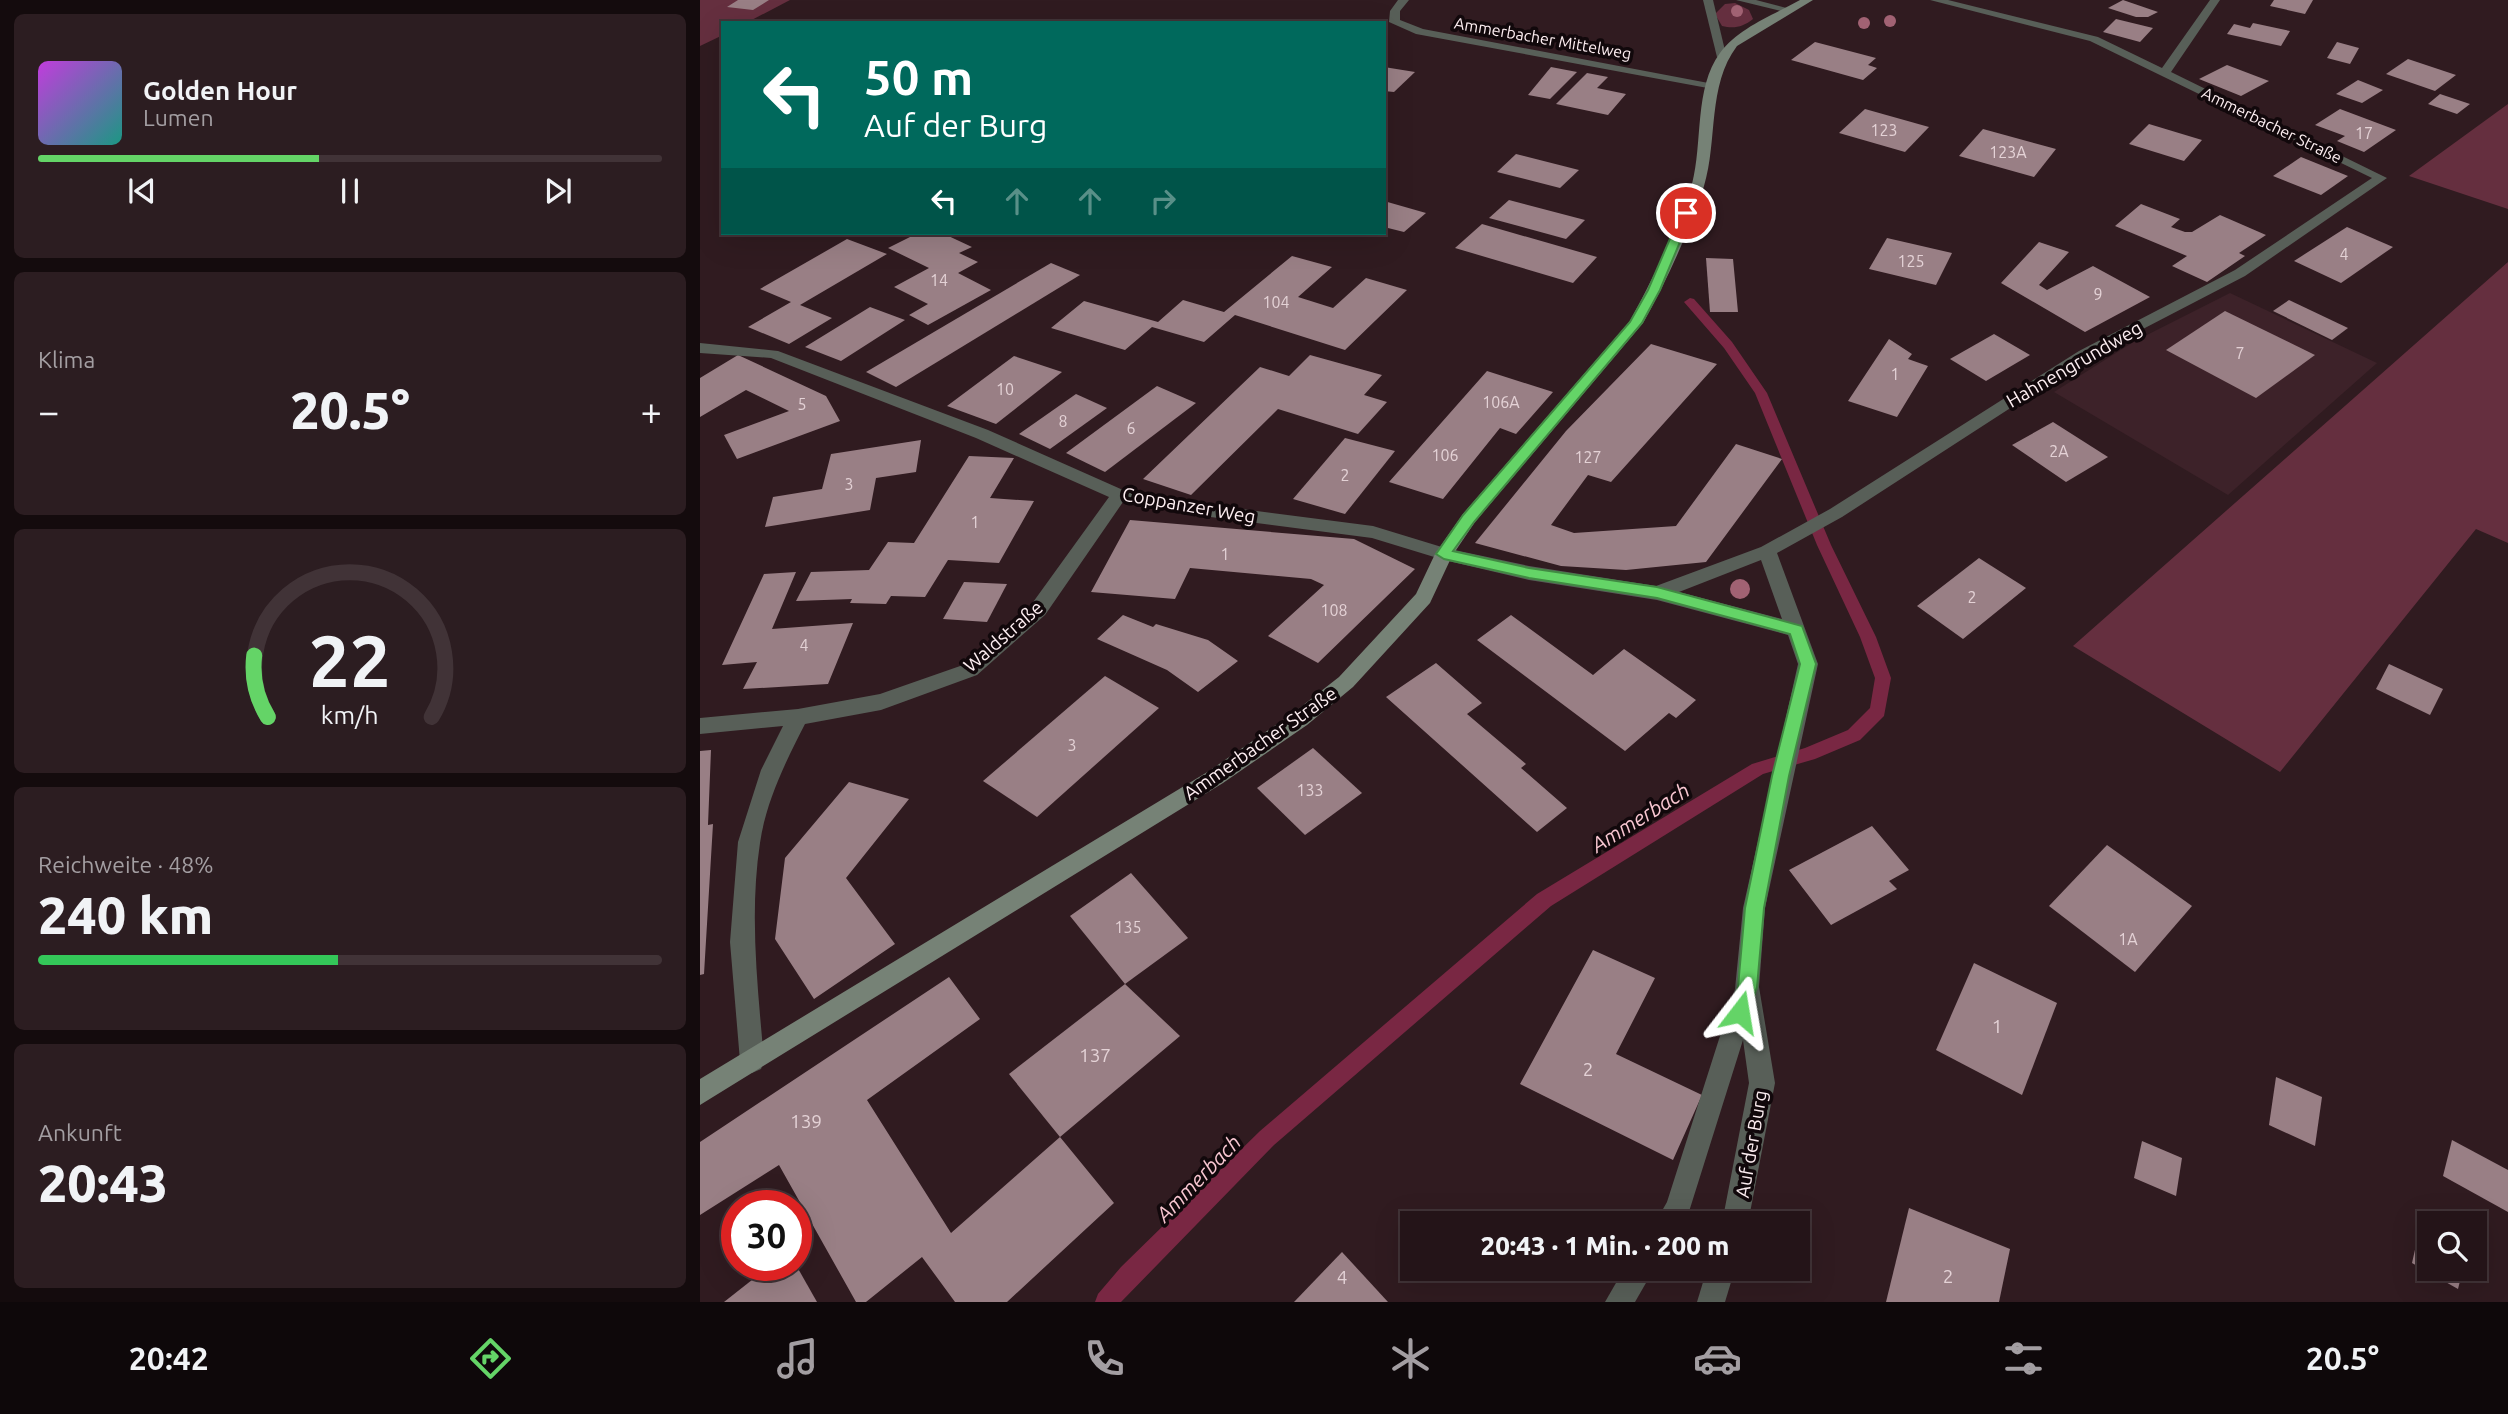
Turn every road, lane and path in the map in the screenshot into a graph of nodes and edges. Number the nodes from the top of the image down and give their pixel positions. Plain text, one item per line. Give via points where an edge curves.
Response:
1 (1404, 0) edge
2 (1708, 0) edge
3 (1741, 0) edge
4 (1808, 0) edge
5 (1935, 0) edge
6 (2215, 0) edge
7 (1790, 10) junction
8 (1723, 57) junction
9 (2164, 73) junction
10 (1713, 85) junction
11 (2381, 178) joint
12 (700, 348) edge
13 (1119, 495) junction
14 (1767, 551) junction
15 (1444, 554) junction
16 (1657, 593) junction
17 (1797, 630) junction
18 (799, 718) junction
19 (700, 726) edge
20 (1747, 987) junction
21 (752, 1060) junction
22 (700, 1093) edge
23 (1677, 1211) edge
24 (1737, 1211) edge
25 (1632, 1281) edge
26 (1717, 1281) edge
27 (1619, 1302) edge
28 (1711, 1302) edge

1 - 10 street, Ammerbacher Mittelweg via 1395,11 1394,22 1420,32
2 - 8 street
3 - 7 street
4 - 7 main road, Ammerbacher Straße
5 - 9 street, Ammerbacher Straße via 2094,39
6 - 9 street
7 - 8 main road, Ammerbacher Straße via 1733,44
8 - 10 main road, Ammerbacher Straße
9 - 11 street, Ammerbacher Straße
10 - 15 main road, Ammerbacher Straße via 1698,184 1636,323 1469,518
11 - 14 street, Hahnengrundweg via 2240,273 2084,354 1836,513
12 - 13 street, Coppanzer Weg via 773,354 982,434
13 - 15 street, Coppanzer Weg via 1373,532
13 - 18 street, Waldstraße via 1038,610 970,670 881,702
14 - 16 street, Hahnengrundweg
14 - 17 street
15 - 16 street, Coppanzer Weg
15 - 21 main road, Ammerbacher Straße via 1423,598 1346,682 1300,719 1006,908
16 - 17 street
17 - 20 street, Auf der Burg via 1808,664 1754,908
18 - 19 street, Waldstraße
18 - 21 street via 771,770 749,842 742,942
20 - 23 street
20 - 24 street, Auf der Burg via 1762,1083
21 - 22 main road, Ammerbacher Straße
25 - 27 street
26 - 28 street

